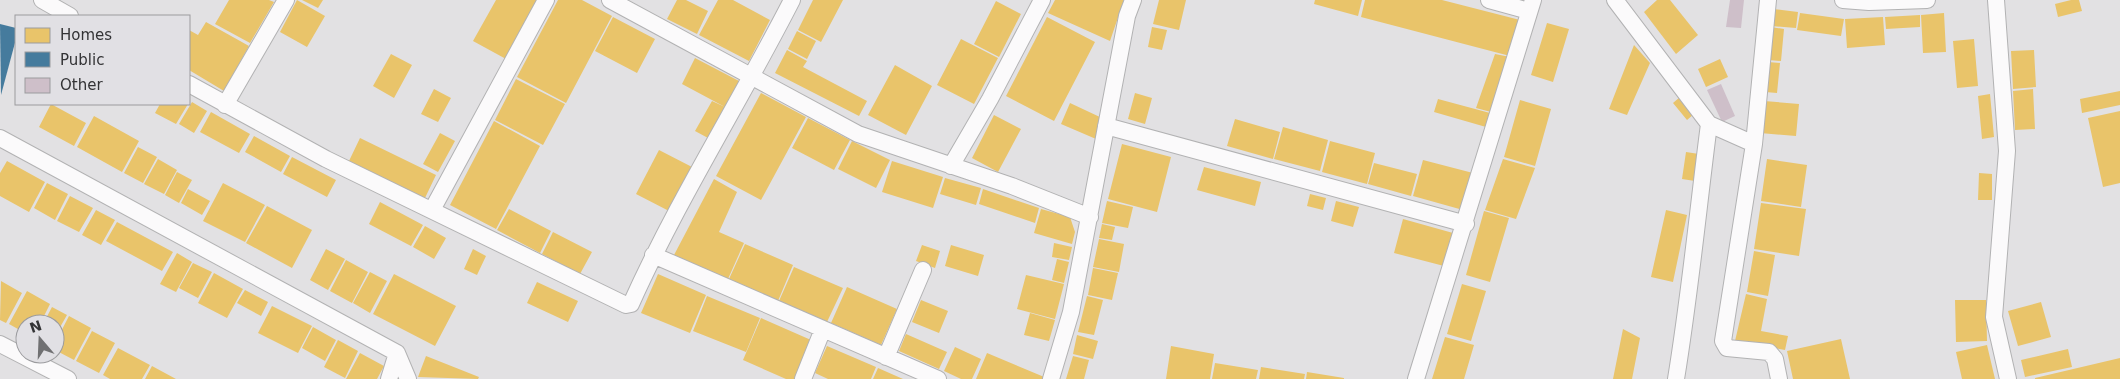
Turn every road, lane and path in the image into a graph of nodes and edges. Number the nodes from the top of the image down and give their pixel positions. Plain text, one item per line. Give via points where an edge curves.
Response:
1 (42, 0) edge
2 (286, 0) edge
3 (546, 0) edge
4 (610, 0) edge
5 (792, 0) edge
6 (1042, 0) edge
7 (1133, 0) edge
8 (1489, 0) edge
9 (1615, 0) edge
10 (1768, 0) edge
11 (1843, 0) edge
12 (1927, 0) edge
13 (1996, 0) edge
14 (1531, 6) edge
15 (68, 15) edge
16 (753, 75) junction
17 (190, 85) edge
18 (225, 105) junction
19 (1106, 126) junction
20 (1715, 127) junction
21 (0, 138) edge
22 (1754, 144) junction
23 (951, 166) junction
24 (432, 210) junction
25 (1090, 217) junction
26 (1466, 224) junction
27 (653, 255) junction
28 (923, 270) dead end
29 (823, 330) junction
30 (0, 344) edge
31 (397, 353) junction
32 (886, 357) junction
33 (68, 379) edge
34 (389, 379) edge
35 (408, 379) edge
36 (803, 379) edge
37 (938, 379) edge
38 (1051, 379) edge
39 (1416, 379) edge
40 (1676, 379) edge
41 (1779, 379) edge
42 (2008, 379) edge

1 - 15 street
2 - 18 street
3 - 24 street
4 - 16 street
5 - 16 street
6 - 23 street
7 - 19 street via 1127,16
8 - 14 street
9 - 20 street
10 - 22 street
11 - 12 street
13 - 42 street via 2007,150 1994,317
14 - 26 street
16 - 23 street via 858,134
16 - 27 street
17 - 18 street
18 - 24 street
19 - 25 street
19 - 26 street
20 - 22 street
20 - 40 street via 1693,241 1687,315
21 - 31 street
22 - 41 street via 1723,341 1727,348 1768,352 1775,359
23 - 25 street
24 - 27 street via 626,306 631,304
25 - 38 street via 1071,312
26 - 39 street
27 - 29 street
28 - 32 street
29 - 32 street
29 - 36 street
30 - 33 street
31 - 34 street
31 - 35 street
32 - 37 street

